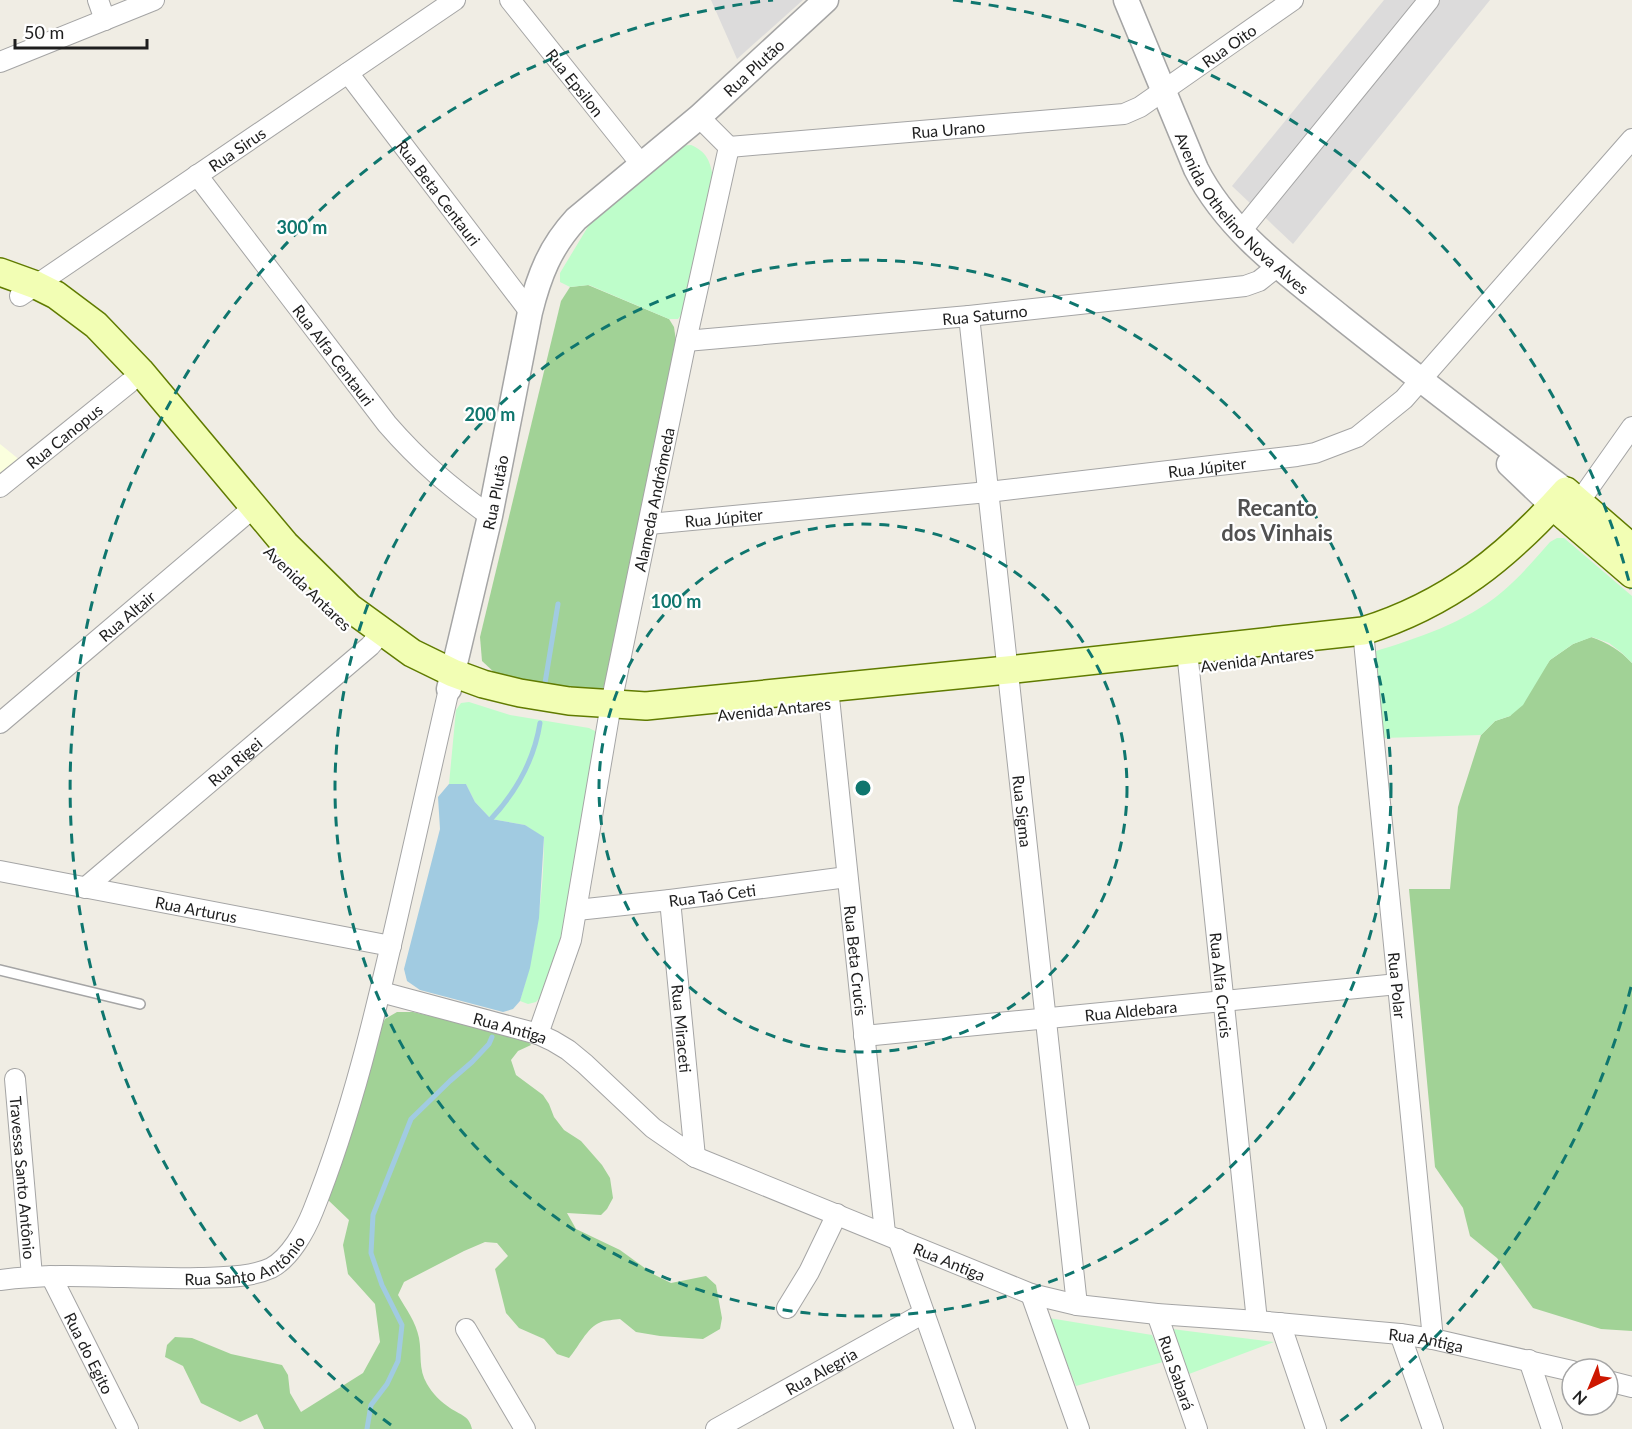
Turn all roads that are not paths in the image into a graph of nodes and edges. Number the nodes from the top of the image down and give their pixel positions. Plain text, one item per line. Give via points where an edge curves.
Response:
1 (98, 0) edge
2 (154, 0) edge
3 (455, 0) edge
4 (510, 0) edge
5 (826, 0) edge
6 (1126, 0) edge
7 (1293, 0) edge
8 (1429, 0) edge
9 (105, 20) junction
10 (0, 62) edge
11 (348, 73) junction
12 (1163, 90) junction
13 (699, 117) junction
14 (1632, 139) edge
15 (729, 147) junction
16 (641, 164) junction
17 (198, 175) junction
18 (1241, 231) junction
19 (1278, 266) junction
20 (0, 272) edge
21 (19, 290) edge
22 (530, 312) junction
23 (969, 316) junction
24 (91, 331) junction
25 (686, 341) junction
26 (1419, 380) junction
27 (129, 383) junction
28 (1629, 431) edge
29 (0, 487) edge
30 (988, 492) junction
31 (1566, 504) junction
32 (247, 514) junction
33 (490, 516) junction
34 (649, 524) junction
35 (1632, 548) edge
36 (1632, 574) edge
37 (1364, 638) junction
38 (376, 639) junction
39 (1188, 659) junction
40 (1008, 678) junction
41 (451, 681) junction
42 (828, 696) junction
43 (610, 713) junction
44 (0, 723) edge
45 (0, 871) edge
46 (847, 878) junction
47 (85, 888) junction
48 (670, 900) junction
49 (577, 910) junction
50 (391, 946) junction
51 (0, 970) edge
52 (1398, 984) junction
53 (381, 992) junction
54 (1224, 1001) junction
55 (140, 1004) dead end
56 (1046, 1019) junction
57 (538, 1034) junction
58 (864, 1036) junction
59 (15, 1079) dead end
60 (695, 1157) junction
61 (837, 1214) junction
62 (892, 1236) junction
63 (41, 1276) junction
64 (0, 1280) edge
65 (1031, 1294) junction
66 (1077, 1305) junction
67 (787, 1308) dead end
68 (924, 1313) junction
69 (1157, 1314) junction
70 (1257, 1321) junction
71 (1280, 1323) junction
72 (466, 1329) dead end
73 (1400, 1334) junction
74 (1433, 1339) junction
75 (1529, 1360) junction
76 (1560, 1368) edge
77 (128, 1429) edge
78 (525, 1429) edge
79 (716, 1429) edge
80 (965, 1429) edge
81 (1079, 1429) edge
82 (1197, 1429) edge
83 (1316, 1429) edge
84 (1433, 1429) edge
85 (1552, 1429) edge

1 - 9 street
2 - 9 street
3 - 11 street, Rua Sirus
4 - 16 street, Rua Epsilon
5 - 13 street, Rua Plutão
6 - 12 street, Avenida Othelino Nova Alves
7 - 12 street, Rua Oito
8 - 18 street
9 - 10 street
11 - 17 street, Rua Sirus
11 - 22 street, Rua Beta Centauri
12 - 15 street, Rua Urano via 1124,114
12 - 18 street, Avenida Othelino Nova Alves via 1205,188
13 - 15 street
13 - 16 street, Rua Plutão
14 - 26 street, Rua Júpiter
15 - 25 street, Alameda Andrômeda
16 - 22 street, Rua Plutão via 566,230 538,280
17 - 21 street, Rua Sirus
17 - 33 street, Rua Alfa Centauri via 387,424 420,460
18 - 19 street, Avenida Othelino Nova Alves
19 - 23 street, Rua Saturno via 1245,286
19 - 26 street, Avenida Othelino Nova Alves
20 - 21 main road, Avenida Antares
21 - 24 main road, Avenida Antares via 69,323
22 - 33 street, Rua Plutão
23 - 25 street, Rua Saturno
23 - 30 street, Rua Sigma
24 - 27 main road, Avenida Antares
24 - 32 main road, Avenida Antares via 140,371
25 - 34 street, Alameda Andrômeda
26 - 30 street, Rua Júpiter via 1404,399 1357,438 1316,453
26 - 31 street, Avenida Othelino Nova Alves
27 - 29 street, Rua Canopus
27 - 32 main road, Avenida Antares
28 - 31 street, Avenida Antares
30 - 34 street, Rua Júpiter
30 - 40 street, Rua Sigma
31 - 35 main road
31 - 36 main road
31 - 37 main road, Avenida Antares via 1516,566 1455,610 1408,632
32 - 38 main road, Avenida Antares via 306,591
32 - 44 street, Rua Altair
33 - 41 street, Rua Plutão
34 - 43 street, Alameda Andrômeda
37 - 39 main road, Avenida Antares
37 - 52 street, Rua Polar
38 - 41 main road, Avenida Antares via 411,672
38 - 47 street, Rua Rigei
39 - 40 main road, Avenida Antares
39 - 54 street, Rua Alfa Crucis
40 - 42 main road, Avenida Antares
40 - 56 street, Rua Sigma
41 - 43 main road, Avenida Antares via 526,711 572,719
41 - 50 street, Rua Plutão
42 - 43 main road, Avenida Antares via 647,722
42 - 46 street, Rua Beta Crucis
43 - 49 street, Alameda Andrômeda
45 - 47 street, Rua Arturus
46 - 48 street, Rua Taó Ceti
46 - 58 street, Rua Beta Crucis
47 - 50 street, Rua Arturus
48 - 49 street, Rua Taó Ceti
48 - 60 street, Rua Miraceti
49 - 57 street, Alameda Andrômeda via 571,940
50 - 53 street, Rua Plutão
51 - 55 lane
52 - 54 street, Rua Aldebara
52 - 74 street, Rua Polar
53 - 57 street, Rua Antiga
53 - 63 street, Rua Santo Antônio via 312,1213 284,1260 257,1274 223,1277
54 - 56 street, Rua Aldebara
54 - 70 street, Rua Alfa Crucis
56 - 58 street, Rua Aldebara
56 - 66 street, Rua Sigma
57 - 60 street, Rua Antiga via 568,1050 654,1128
58 - 62 street, Rua Beta Crucis
59 - 63 street, Travessa Santo Antônio
60 - 61 street, Rua Antiga
61 - 62 street, Rua Antiga
61 - 67 street
62 - 65 street, Rua Antiga
62 - 68 street, Rua Beta Crucis
63 - 64 street, Rua Santo Antônio
63 - 77 street, Rua do Egito
65 - 66 street, Rua Antiga
65 - 81 street
66 - 69 street, Rua Antiga
68 - 79 street, Rua Alegria
68 - 80 street, Rua Beta Crucis
69 - 70 street, Rua Antiga
69 - 82 street, Rua Sabará
70 - 71 street, Rua Antiga
71 - 73 street, Rua Antiga
71 - 83 street
72 - 78 street
73 - 74 street, Rua Antiga
73 - 84 street
74 - 75 street, Rua Antiga
75 - 76 street, Rua Antiga
75 - 85 street

